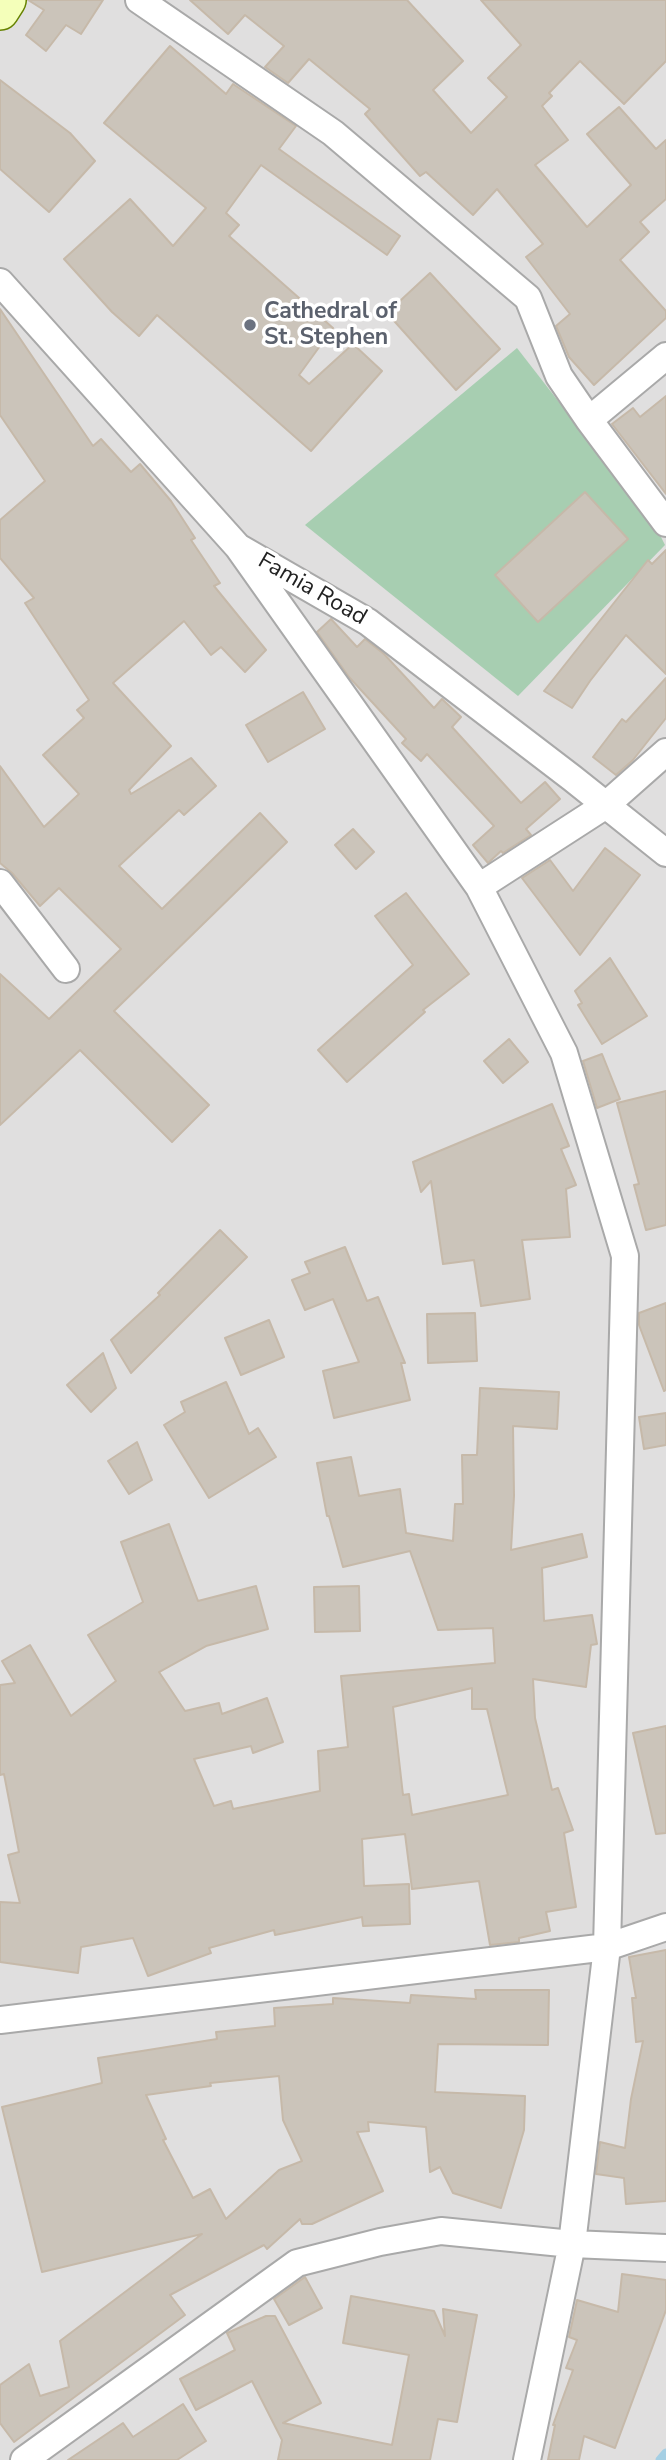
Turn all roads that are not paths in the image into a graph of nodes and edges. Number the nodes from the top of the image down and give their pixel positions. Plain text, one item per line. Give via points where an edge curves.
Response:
1 (7, 0) edge
2 (139, 0) edge
3 (0, 11) edge
4 (0, 282) edge
5 (666, 356) edge
6 (589, 421) junction
7 (666, 523) edge
8 (237, 547) junction
9 (666, 752) edge
10 (606, 805) junction
11 (666, 853) edge
12 (0, 883) edge
13 (479, 887) junction
14 (66, 970) dead end
15 (666, 1927) edge
16 (607, 1947) junction
17 (0, 2020) edge
18 (572, 2244) junction
19 (666, 2248) edge
20 (24, 2460) edge
21 (527, 2460) edge

1 - 3 street
2 - 6 street via 332,133 528,298 559,376
4 - 8 street, Famia Road
5 - 6 street
6 - 7 street
8 - 10 street, Famia Road via 368,622
8 - 13 street
9 - 10 street
10 - 11 street, Famia Road
10 - 13 street
12 - 14 street
13 - 16 street via 564,1053 625,1256
15 - 16 street
16 - 17 street
16 - 18 street
18 - 19 street
18 - 20 street via 441,2231 298,2263
18 - 21 street

